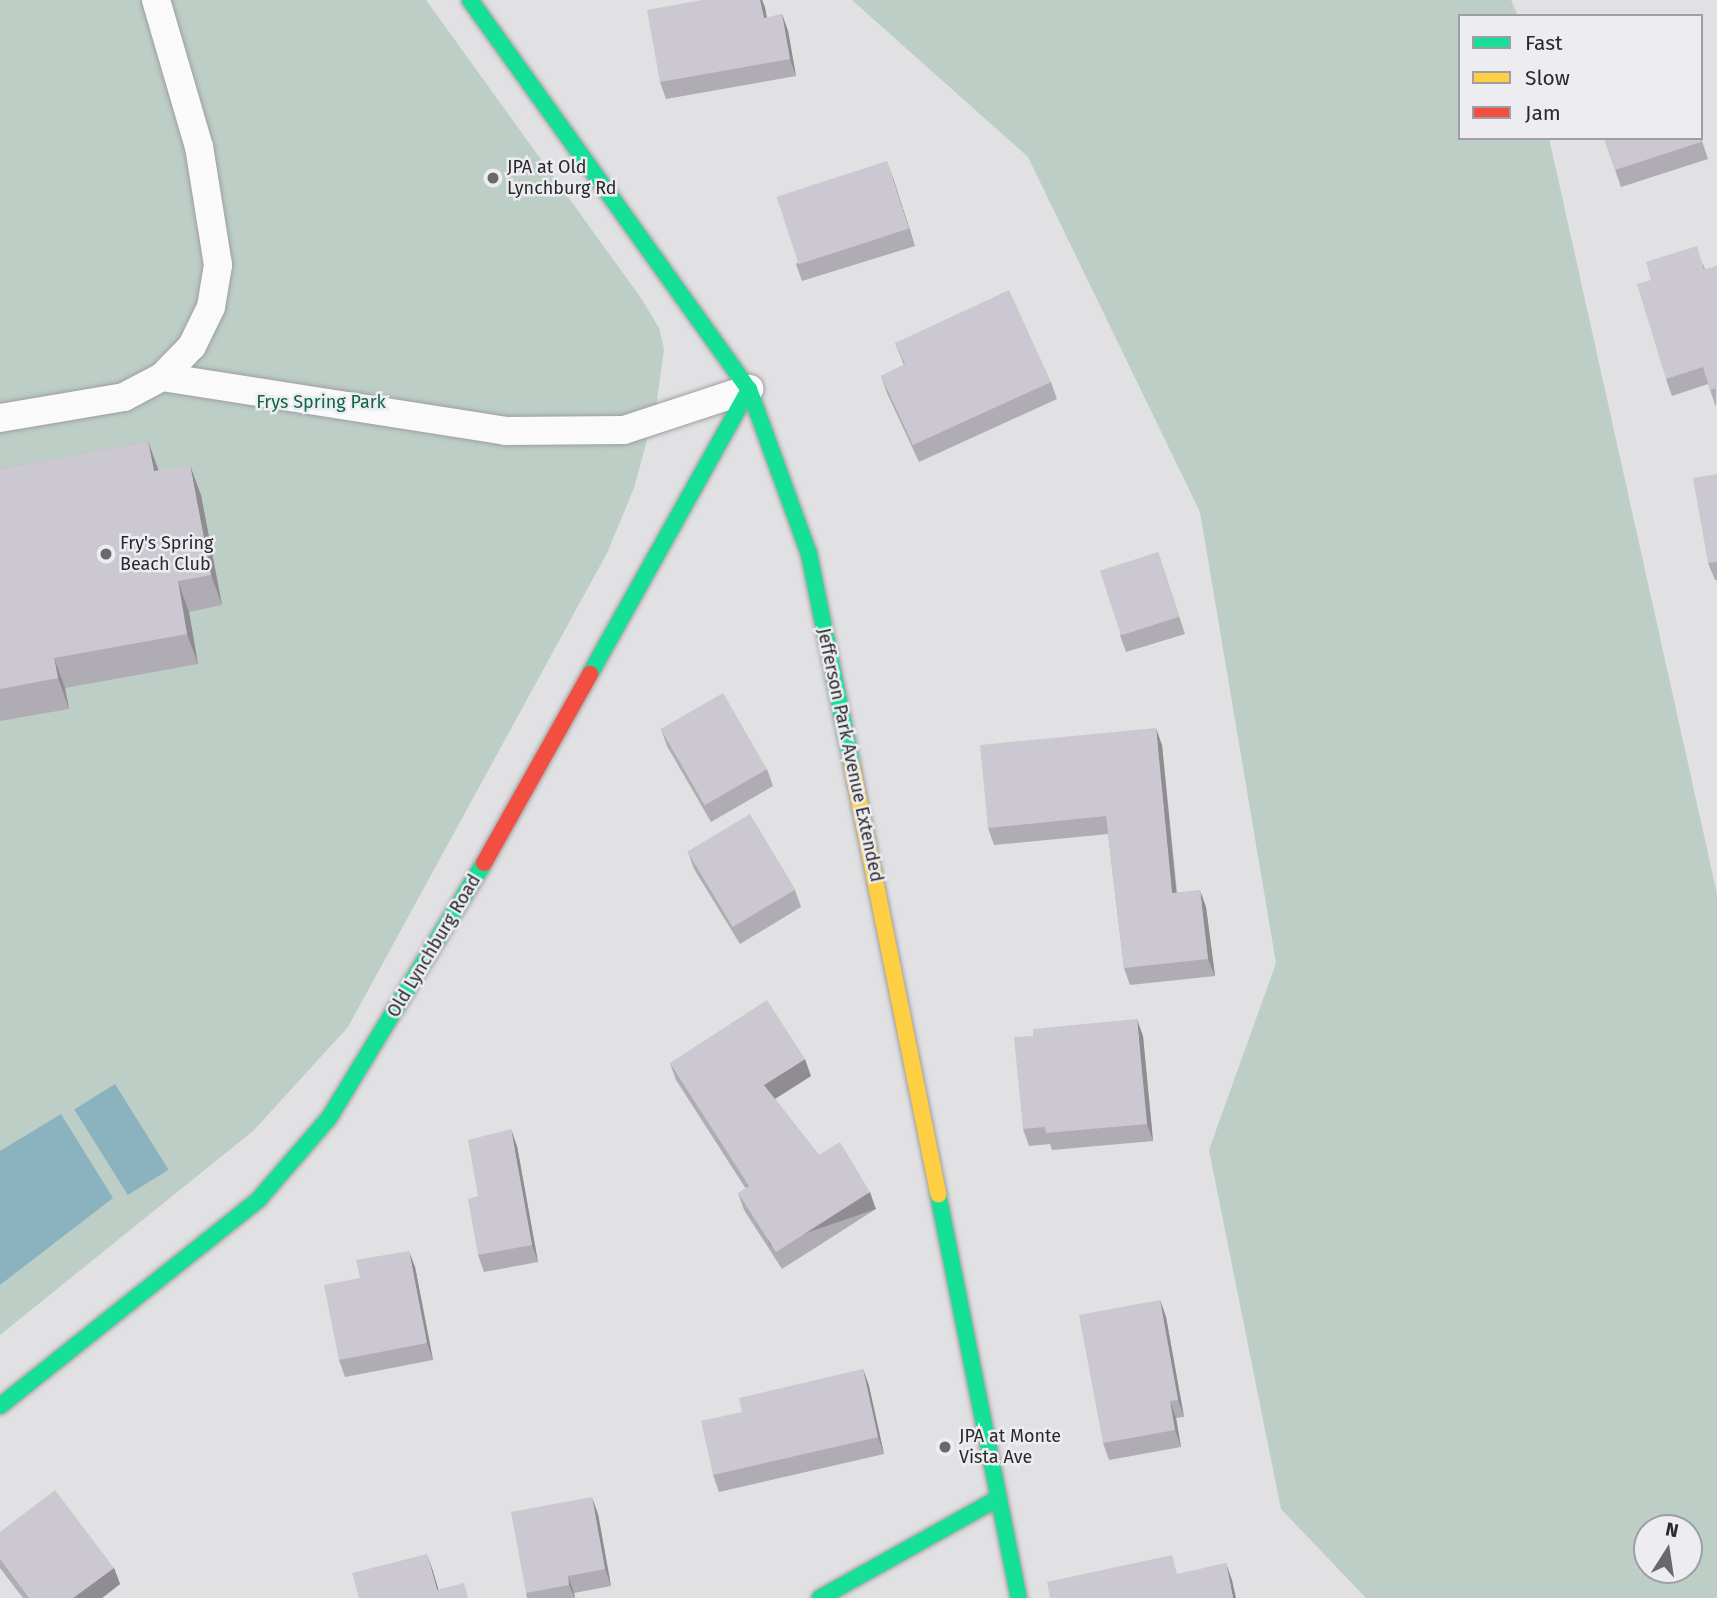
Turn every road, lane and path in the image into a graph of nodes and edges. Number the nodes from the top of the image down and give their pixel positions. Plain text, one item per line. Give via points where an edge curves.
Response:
1 (156, 0) edge
2 (470, 0) edge
3 (162, 377) junction
4 (748, 389) junction
5 (0, 418) edge
6 (0, 1406) edge
7 (999, 1498) junction
8 (820, 1598) edge
9 (1019, 1598) edge

1 - 3 lane via 199,147 218,265 211,307 192,346
2 - 4 street, Jefferson Park Avenue Extended
3 - 4 lane via 506,431 624,430
3 - 5 lane via 124,397
4 - 6 street, Old Lynchburg Road via 442,938 329,1118 259,1199
4 - 7 street, Jefferson Park Avenue Extended via 809,554
7 - 8 street
7 - 9 street, Jefferson Park Avenue Extended

